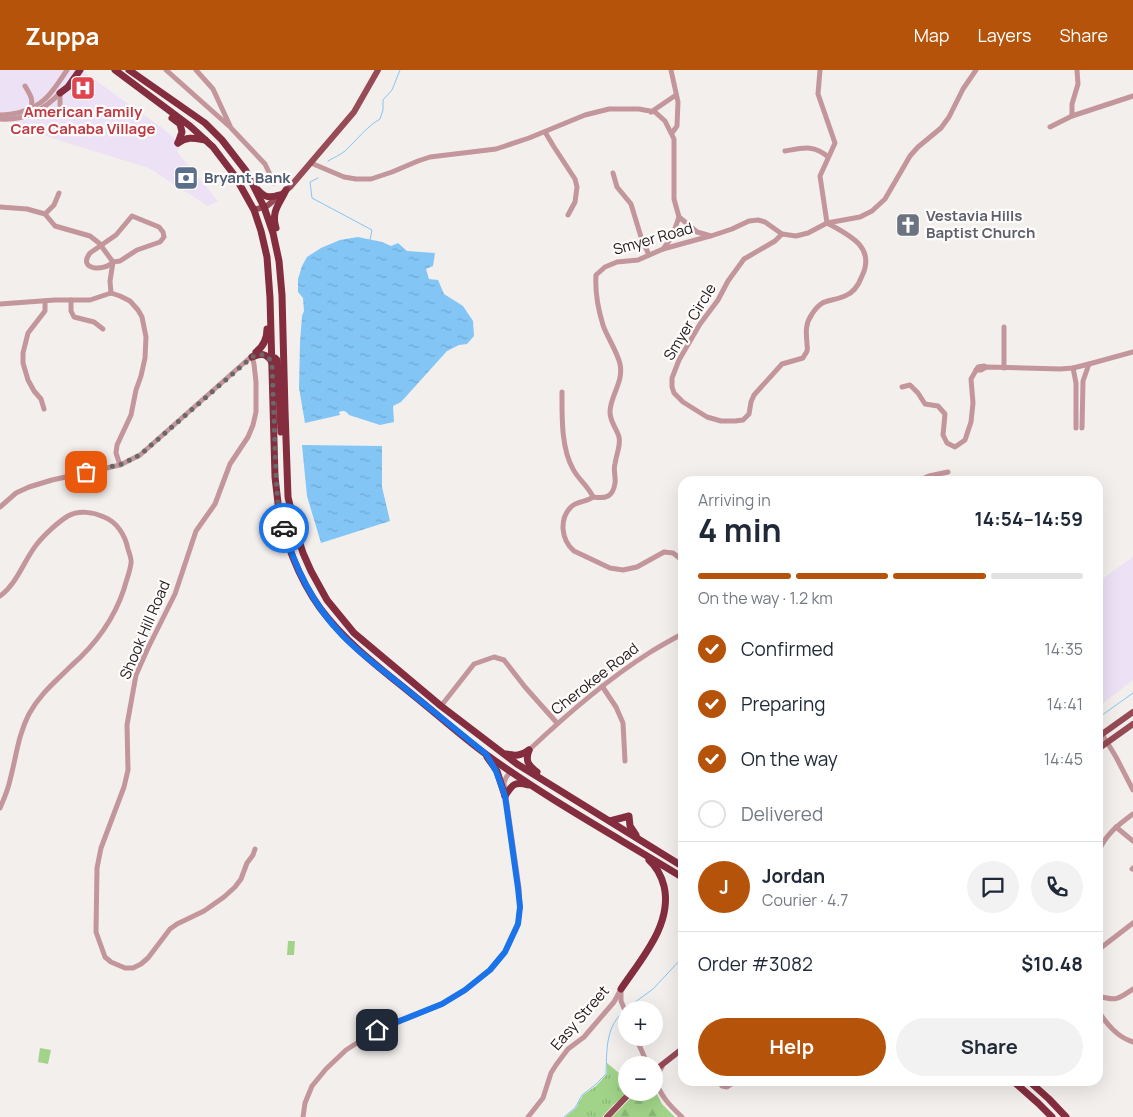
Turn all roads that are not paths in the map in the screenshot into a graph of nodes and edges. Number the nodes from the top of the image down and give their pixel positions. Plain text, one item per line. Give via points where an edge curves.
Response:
1 (68, 70) edge
2 (78, 70) edge
3 (115, 70) edge
4 (129, 70) edge
5 (166, 70) edge
6 (196, 70) edge
7 (378, 70) edge
8 (671, 70) edge
9 (820, 70) edge
10 (976, 70) edge
11 (1077, 70) edge
12 (25, 86) dead end
13 (60, 93) junction
14 (676, 95) junction
15 (1133, 96) edge
16 (165, 107) junction
17 (29, 109) junction
18 (62, 111) dead end
19 (651, 112) junction
20 (0, 115) edge
21 (1072, 116) junction
22 (0, 119) edge
23 (1050, 127) dead end
24 (231, 128) junction
25 (545, 132) junction
26 (672, 133) junction
27 (205, 140) junction
28 (785, 151) dead end
29 (828, 157) junction
30 (311, 163) junction
31 (614, 173) dead end
32 (274, 183) dead end
33 (252, 184) junction
34 (59, 193) dead end
35 (283, 193) junction
36 (0, 207) edge
37 (264, 207) junction
38 (254, 210) junction
39 (45, 214) junction
40 (568, 215) dead end
41 (679, 217) junction
42 (827, 223) junction
43 (782, 234) junction
44 (711, 236) junction
45 (100, 246) junction
46 (663, 249) junction
47 (650, 256) junction
48 (112, 262) junction
49 (268, 278) junction
50 (111, 293) junction
51 (282, 295) junction
52 (71, 300) junction
53 (45, 301) junction
54 (0, 304) edge
55 (1004, 326) dead end
56 (103, 329) dead end
57 (271, 346) junction
58 (1133, 352) edge
59 (254, 354) junction
60 (272, 362) junction
61 (1089, 364) junction
62 (278, 368) junction
63 (1004, 368) junction
64 (1073, 368) junction
65 (902, 387) dead end
66 (562, 392) dead end
67 (44, 409) dead end
68 (1076, 428) dead end
69 (1082, 428) dead end
70 (120, 465) junction
71 (948, 472) dead end
72 (929, 476) edge
73 (288, 497) junction
74 (593, 497) junction
75 (0, 506) edge
76 (678, 557) edge
77 (0, 596) edge
78 (678, 636) edge
79 (602, 686) junction
80 (441, 706) junction
81 (1133, 712) edge
82 (557, 723) junction
83 (1133, 724) edge
84 (1103, 733) edge
85 (1103, 738) edge
86 (1107, 742) junction
87 (1103, 745) edge
88 (529, 750) junction
89 (501, 752) junction
90 (486, 754) junction
91 (625, 761) dead end
92 (512, 772) junction
93 (531, 785) junction
94 (552, 786) junction
95 (1133, 790) edge
96 (505, 796) junction
97 (0, 808) edge
98 (595, 812) junction
99 (1133, 814) edge
100 (610, 821) junction
101 (1116, 827) junction
102 (638, 838) junction
103 (1103, 841) edge
104 (1133, 841) edge
105 (255, 849) dead end
106 (639, 851) junction
107 (678, 863) edge
108 (678, 875) edge
109 (1133, 923) edge
110 (1103, 946) edge
111 (621, 989) junction
112 (1133, 989) edge
113 (1103, 997) edge
114 (621, 1001) edge
115 (1103, 1018) edge
116 (1133, 1042) edge
117 (678, 1052) edge
118 (664, 1063) edge
119 (1019, 1086) edge
120 (1035, 1086) edge
121 (663, 1096) edge
122 (622, 1101) edge
123 (303, 1117) edge
124 (528, 1117) edge
125 (607, 1117) edge
126 (682, 1117) edge
127 (1052, 1117) edge
128 (1066, 1117) edge

1 - 17 street via 45,99
2 - 13 highway via 68,87
3 - 16 highway
4 - 33 highway via 205,123 246,171
5 - 24 street
6 - 24 street via 213,89
7 - 30 main road via 354,112
8 - 14 street
9 - 29 street via 818,94 835,143
10 - 42 street via 949,117 910,156 885,199 860,217
11 - 21 street via 1078,84
12 - 17 street via 32,100
13 - 18 street
13 - 22 street via 31,114 10,120
14 - 19 street
14 - 26 street via 677,126
15 - 21 street
16 - 27 highway
16 - 27 highway via 169,116 180,124 182,132 178,143 192,137
17 - 20 street
19 - 25 street via 609,109
19 - 26 street via 665,121
21 - 23 street
24 - 32 street via 265,164
25 - 30 street via 496,149 430,157 371,179 344,177
25 - 40 street via 576,179 574,202
26 - 41 street via 674,199
27 - 38 highway via 235,176
28 - 29 street via 811,147
29 - 42 street via 820,176
30 - 35 main road
31 - 47 street via 617,187 631,204
33 - 35 highway via 267,197
33 - 37 highway
34 - 39 street
35 - 37 main road
35 - 51 highway via 274,213 282,256
36 - 39 street
37 - 38 main road
37 - 51 highway via 274,233
38 - 49 highway via 267,257
39 - 45 street via 55,226 90,236
41 - 44 street via 697,232
41 - 46 street via 672,237
42 - 43 street via 796,236
42 - 43 street, Smyer Circle via 864,249 866,266 862,278 845,296 822,302 806,326 808,350 803,358 782,364 754,395 749,414 743,420 707,417 674,393 672,378 679,360 744,259
43 - 44 street, Smyer Road via 758,220
44 - 46 street, Smyer Road
45 - 48 street
45 - 48 street via 87,256 88,265 96,268 110,266
45 - 48 street via 116,235 132,216 159,227 163,232 160,242
46 - 47 street, Smyer Road
47 - 74 street, Smyer Road via 605,266 596,275 602,323 620,365 619,384 610,412 620,444 614,466 616,482 611,493 606,497
48 - 50 street
49 - 57 highway
49 - 59 highway via 267,335 264,344
50 - 52 street via 90,300
50 - 70 street via 130,301 138,310 146,337 141,376 130,414 116,445
51 - 73 highway
52 - 53 street
52 - 56 street via 70,311 74,317 94,322
53 - 54 street
53 - 67 street via 45,311 28,333 22,353 28,380
55 - 63 street
57 - 59 street
57 - 60 highway
57 - 62 highway via 278,350
58 - 61 street
59 - 60 highway via 266,355
59 - 70 street via 147,449
59 - 105 street, Shook Hill Road via 256,412 253,425 230,464 215,504 196,531 175,594 136,675 127,725 128,770 100,848 97,868 96,932 106,957 124,968 141,964 170,929 204,911 235,887
60 - 62 highway via 275,358
60 - 90 highway via 278,504 288,544 304,582 319,607 361,653
61 - 64 street
61 - 69 street via 1083,381
62 - 73 highway
63 - 64 street
63 - 65 street via 976,370 971,379 971,422 965,440 955,447 947,443 943,435 945,414 938,406 926,404 910,385
64 - 68 street
66 - 74 street via 568,458
70 - 75 street via 29,487
71 - 72 street
73 - 80 highway via 303,553 327,600 354,633
74 - 76 street, Smyer Road via 570,508 564,518 565,540 574,551 610,568 624,570 637,567 664,552
77 - 97 street via 12,584 37,544 69,516 83,512 108,518 127,541 131,562 118,604 101,635 40,696 29,715
78 - 79 street, Cherokee Road
79 - 82 street, Cherokee Road
79 - 91 street via 623,723
80 - 82 street via 474,664 494,657 504,660
80 - 89 highway
81 - 84 main road
82 - 88 street, Cherokee Road
83 - 86 main road
85 - 86 street
86 - 87 main road
86 - 95 street
88 - 89 highway via 516,756
88 - 94 highway via 528,764
89 - 94 highway
90 - 92 highway
90 - 96 highway
92 - 93 highway
92 - 96 street via 505,778
92 - 98 highway via 523,772
93 - 96 highway via 514,784
93 - 106 highway
94 - 98 highway
96 - 123 street via 520,907 518,924 505,952 490,970 465,990 442,1004 374,1032 346,1050 312,1086
98 - 100 highway
99 - 101 street
100 - 102 highway
100 - 102 highway via 629,816 630,826
101 - 103 street
101 - 104 street
102 - 107 highway
106 - 108 highway
106 - 111 highway via 661,875 666,906 654,939
109 - 110 street
111 - 114 street
111 - 124 street, Easy Street via 614,1002 556,1065 543,1098
112 - 113 street via 1118,999
115 - 116 street via 1108,1026
117 - 118 main road
119 - 127 highway
120 - 128 highway
121 - 126 street
122 - 125 main road

